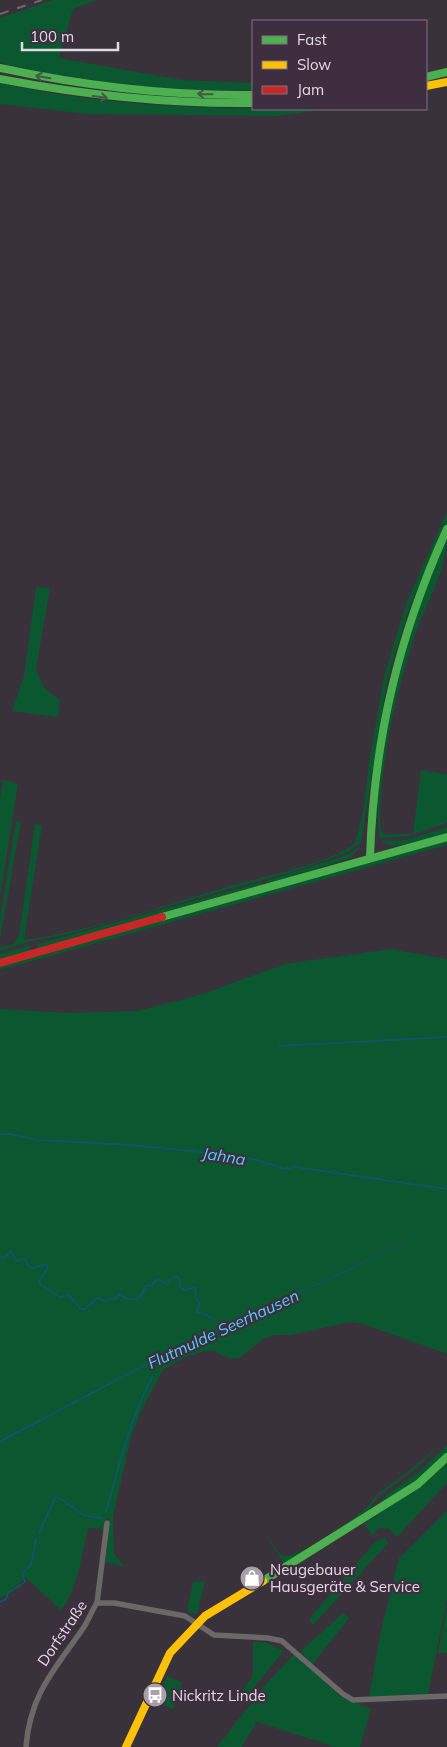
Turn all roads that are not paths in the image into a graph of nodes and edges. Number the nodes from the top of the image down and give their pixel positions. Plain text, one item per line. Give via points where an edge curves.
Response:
1 (0, 68) edge
2 (447, 72) edge
3 (427, 77) edge
4 (0, 79) edge
5 (447, 82) edge
6 (427, 86) edge
7 (252, 95) edge
8 (252, 103) edge
9 (447, 530) edge
10 (447, 837) edge
11 (370, 858) junction
12 (0, 963) edge
13 (447, 1457) edge
14 (107, 1523) dead end
15 (97, 1603) junction
16 (197, 1624) junction
17 (447, 1696) edge
18 (26, 1747) edge
19 (126, 1747) edge

7 -> 1 main road via 102,87
2 - 3 main road
4 -> 8 main road via 106,98
5 - 6 main road
9 - 11 main road via 414,606 392,677 377,761
10 - 11 main road
11 - 12 main road
13 - 16 main road via 418,1484
14 - 15 street
15 - 16 street, Dorfstraße via 185,1616
15 - 18 street, Dorfstraße via 40,1692
16 - 17 street, Dorfstraße via 214,1635 282,1641 353,1700
16 - 19 main road via 170,1653

